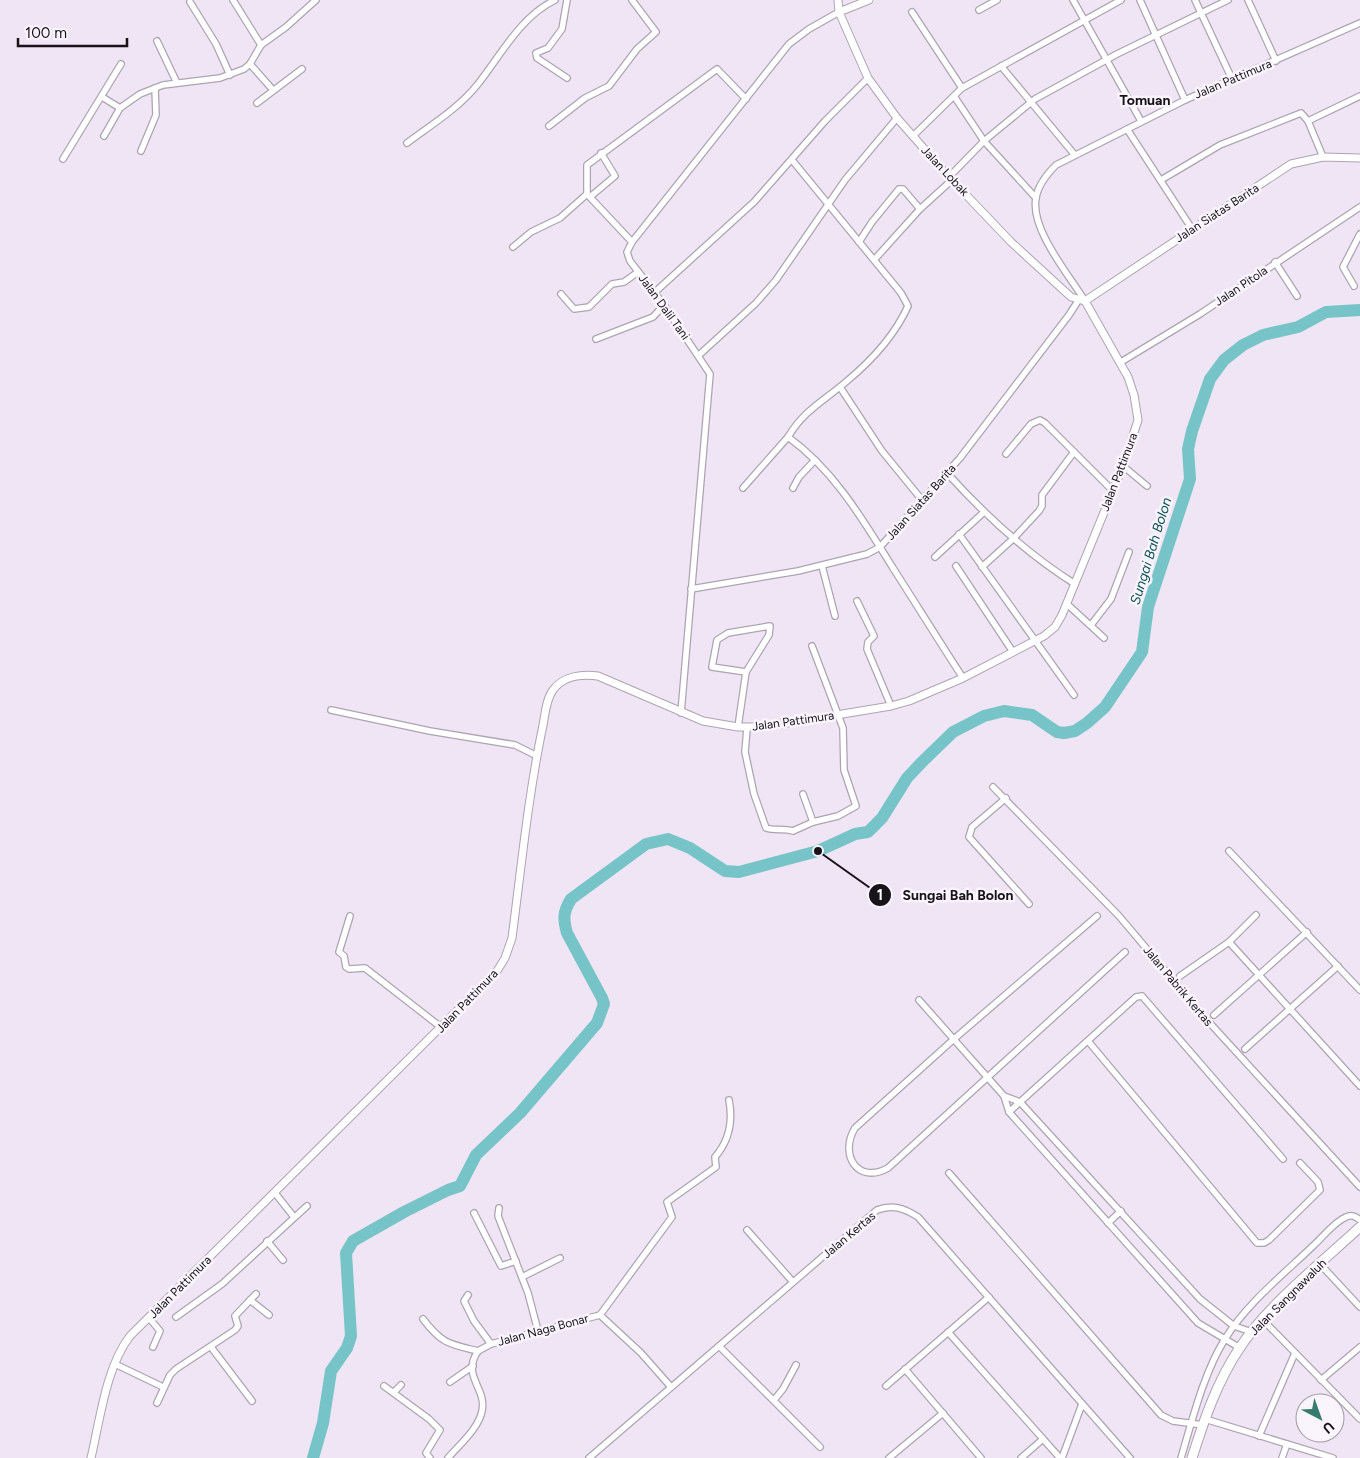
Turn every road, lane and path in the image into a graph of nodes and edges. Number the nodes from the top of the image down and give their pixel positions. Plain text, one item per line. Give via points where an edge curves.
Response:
1 (233, 0) edge
2 (316, 0) edge
3 (555, 0) edge
4 (567, 0) edge
5 (632, 0) edge
6 (838, 0) edge
7 (869, 0) edge
8 (997, 0) edge
9 (1073, 0) edge
10 (1121, 0) edge
11 (1140, 0) edge
12 (1195, 0) edge
13 (1228, 0) edge
14 (1248, 0) edge
15 (190, 2) dead end
16 (978, 10) dead end
17 (839, 12) junction
18 (912, 12) dead end
19 (1202, 13) junction
20 (1084, 21) junction
21 (1360, 23) edge
22 (1155, 36) junction
23 (157, 40) dead end
24 (260, 45) junction
25 (1107, 60) junction
26 (1276, 61) junction
27 (121, 64) dead end
28 (250, 64) junction
29 (1001, 66) junction
30 (302, 69) dead end
31 (230, 75) junction
32 (568, 78) dead end
33 (868, 78) junction
34 (1232, 79) junction
35 (177, 83) junction
36 (154, 88) junction
37 (962, 88) junction
38 (273, 90) junction
39 (954, 96) junction
40 (1360, 96) edge
41 (102, 97) junction
42 (746, 99) junction
43 (1185, 100) junction
44 (1031, 102) junction
45 (258, 103) dead end
46 (120, 108) junction
47 (897, 118) junction
48 (1141, 121) junction
49 (1308, 121) junction
50 (549, 126) dead end
51 (1127, 129) junction
52 (104, 136) dead end
53 (913, 136) junction
54 (984, 141) junction
55 (407, 143) dead end
56 (141, 151) dead end
57 (601, 154) junction
58 (1074, 154) junction
59 (1323, 157) junction
60 (1360, 158) edge
61 (63, 159) dead end
62 (792, 160) junction
63 (951, 179) junction
64 (1161, 180) junction
65 (588, 195) junction
66 (1036, 198) junction
67 (828, 205) junction
68 (1360, 207) edge
69 (920, 208) junction
70 (1192, 229) junction
71 (1360, 234) edge
72 (632, 242) junction
73 (859, 242) junction
74 (513, 247) dead end
75 (874, 260) junction
76 (1275, 262) junction
77 (638, 272) junction
78 (1354, 286) dead end
79 (654, 293) junction
80 (561, 294) dead end
81 (1297, 296) dead end
82 (1081, 301) junction
83 (664, 305) junction
84 (596, 339) dead end
85 (699, 356) junction
86 (1121, 362) junction
87 (840, 387) junction
88 (788, 437) junction
89 (1074, 452) junction
90 (1006, 454) dead end
91 (815, 460) junction
92 (1123, 466) junction
93 (947, 473) junction
94 (1147, 486) dead end
95 (743, 488) dead end
96 (793, 488) dead end
97 (1113, 491) junction
98 (922, 500) junction
99 (983, 513) junction
100 (959, 534) junction
101 (1014, 538) junction
102 (880, 547) junction
103 (1130, 552) dead end
104 (935, 557) dead end
105 (822, 566) junction
106 (956, 566) dead end
107 (982, 567) junction
108 (1075, 584) junction
109 (691, 589) junction
110 (857, 601) dead end
111 (1067, 604) junction
112 (835, 616) dead end
113 (1091, 625) junction
114 (1104, 638) dead end
115 (1033, 641) junction
116 (812, 646) dead end
117 (1013, 652) junction
118 (746, 672) junction
119 (963, 678) junction
120 (1074, 695) dead end
121 (891, 706) junction
122 (331, 710) dead end
123 (681, 713) junction
124 (838, 715) junction
125 (738, 727) junction
126 (747, 728) junction
127 (537, 754) junction
128 (994, 787) dead end
129 (803, 794) dead end
130 (1006, 798) junction
131 (813, 822) junction
132 (1229, 851) dead end
133 (1029, 904) dead end
134 (350, 916) dead end
135 (1097, 916) dead end
136 (1256, 916) dead end
137 (1307, 932) junction
138 (1229, 942) junction
139 (1125, 952) dead end
140 (1338, 966) junction
141 (1259, 974) junction
142 (1180, 976) dead end
143 (1360, 990) edge
144 (919, 1000) dead end
145 (1290, 1008) junction
146 (1214, 1015) dead end
147 (442, 1028) junction
148 (952, 1037) junction
149 (1088, 1041) junction
150 (1245, 1050) dead end
151 (987, 1077) junction
152 (1360, 1086) edge
153 (1004, 1096) junction
154 (729, 1100) dead end
155 (1020, 1102) junction
156 (1008, 1112) junction
157 (1283, 1159) dead end
158 (1300, 1163) dead end
159 (949, 1173) dead end
160 (1360, 1187) edge
161 (275, 1193) junction
162 (307, 1206) dead end
163 (499, 1208) dead end
164 (1121, 1211) junction
165 (474, 1213) dead end
166 (294, 1217) junction
167 (1360, 1220) edge
168 (1108, 1223) junction
169 (1360, 1227) edge
170 (747, 1230) dead end
171 (267, 1241) junction
172 (560, 1258) dead end
173 (283, 1260) dead end
174 (516, 1261) junction
175 (1320, 1264) junction
176 (522, 1276) junction
177 (794, 1282) junction
178 (256, 1294) dead end
179 (468, 1296) dead end
180 (988, 1297) junction
181 (250, 1300) junction
182 (1360, 1307) edge
183 (269, 1315) dead end
184 (600, 1315) junction
185 (176, 1317) dead end
186 (149, 1318) junction
187 (423, 1319) dead end
188 (1263, 1320) junction
189 (1234, 1326) junction
190 (538, 1331) junction
191 (948, 1332) junction
192 (1252, 1332) junction
193 (1224, 1340) junction
194 (491, 1344) junction
195 (719, 1346) junction
196 (153, 1347) dead end
197 (212, 1347) junction
198 (1360, 1347) edge
199 (1240, 1348) junction
200 (478, 1350) junction
201 (1296, 1353) junction
202 (115, 1364) junction
203 (796, 1365) dead end
204 (473, 1366) junction
205 (905, 1369) junction
206 (1321, 1380) junction
207 (450, 1382) dead end
208 (401, 1385) dead end
209 (384, 1386) dead end
210 (886, 1386) dead end
211 (164, 1387) junction
212 (671, 1387) junction
213 (394, 1392) junction
214 (774, 1400) junction
215 (252, 1402) dead end
216 (157, 1403) dead end
217 (1082, 1404) junction
218 (943, 1413) junction
219 (1360, 1419) edge
220 (1204, 1422) junction
221 (1191, 1424) junction
222 (1259, 1436) junction
223 (1043, 1439) junction
224 (1286, 1444) junction
225 (820, 1446) dead end
226 (91, 1458) edge
227 (430, 1458) edge
228 (448, 1458) edge
229 (589, 1458) edge
230 (889, 1458) edge
231 (981, 1458) edge
232 (1021, 1458) edge
233 (1061, 1458) edge
234 (1130, 1458) edge
235 (1181, 1458) edge
236 (1192, 1458) edge
237 (1282, 1458) edge
238 (1332, 1458) edge

1 - 24 street
2 - 24 street
3 - 55 street via 525,22 464,98
4 - 32 street via 562,29 548,48 536,53 538,58
5 - 50 street via 656,32 637,49 607,88 585,98
6 - 17 street, Jalan Lobak
7 - 17 street
8 - 16 street
9 - 20 street
10 - 20 street
11 - 22 street
12 - 19 street
13 - 19 street
14 - 26 street
15 - 31 street via 216,44
17 - 33 street, Jalan Lobak
17 - 42 street via 789,44
18 - 37 street
19 - 22 street
19 - 34 street
20 - 25 street
20 - 29 street
21 - 26 street, Jalan Pattimura
22 - 25 street
22 - 43 street
23 - 35 street
24 - 28 street
25 - 44 street
25 - 48 street
26 - 34 street, Jalan Pattimura
27 - 41 street
28 - 31 street
28 - 38 street
29 - 37 street
29 - 44 street
30 - 38 street
31 - 35 street
33 - 47 street, Jalan Lobak
33 - 62 street
34 - 43 street, Jalan Pattimura
35 - 36 street
36 - 46 street via 132,98
36 - 56 street via 156,115
37 - 39 street
38 - 45 street
39 - 53 street
39 - 54 street
40 - 49 street
41 - 46 street
41 - 61 street
42 - 57 street via 717,69
42 - 72 street
43 - 48 street, Jalan Pattimura
44 - 54 street
44 - 58 street
46 - 52 street
47 - 53 street, Jalan Lobak
47 - 67 street
48 - 51 street, Jalan Pattimura
49 - 59 street
49 - 64 street via 1301,114 1220,145
51 - 58 street, Jalan Pattimura
51 - 64 street
53 - 63 street, Jalan Lobak
54 - 63 street
54 - 66 street
57 - 65 street via 586,167
57 - 65 street via 615,176
58 - 66 street, Jalan Pattimura via 1048,173
59 - 60 street, Jalan Siatas Barita
59 - 70 street, Jalan Siatas Barita via 1291,164
62 - 67 street
62 - 79 street via 754,202
63 - 69 street
63 - 82 street, Jalan Lobak via 1011,242 1071,297
64 - 70 street
65 - 72 street
65 - 74 street via 560,218 531,232
66 - 82 street, Jalan Pattimura via 1042,234
67 - 73 street
67 - 85 street via 776,280
68 - 76 street, Jalan Pitola
69 - 73 street via 900,189
69 - 75 street
70 - 82 street, Jalan Siatas Barita
71 - 78 street via 1343,267
72 - 77 street, Jalan Dalil Tani via 628,256
73 - 75 street
75 - 87 street via 908,306 874,356
76 - 81 street
76 - 86 street, Jalan Pitola via 1200,314
77 - 79 street, Jalan Dalil Tani
77 - 80 street via 624,282 612,284 599,300 584,309 574,308
79 - 83 street, Jalan Dalil Tani
82 - 86 street, Jalan Pattimura
82 - 93 street, Jalan Siatas Barita
83 - 84 street via 653,317
83 - 85 street, Jalan Dalil Tani
85 - 109 street, Jalan Dalil Tani via 708,368 710,381
86 - 92 street, Jalan Pattimura via 1134,395 1138,420
87 - 88 street via 804,414
87 - 98 street via 882,451
88 - 91 street
88 - 95 street
89 - 90 street via 1040,420 1031,424
89 - 97 street
89 - 101 street via 1042,495 1041,508
91 - 96 street
91 - 102 street via 835,481
92 - 94 street
92 - 97 street, Jalan Pattimura
93 - 98 street, Jalan Siatas Barita
93 - 99 street
97 - 108 street, Jalan Pattimura
98 - 102 street, Jalan Siatas Barita
99 - 100 street
99 - 101 street
100 - 104 street
100 - 107 street
101 - 107 street
101 - 108 street
102 - 105 street, Jalan Siatas Barita via 867,554
102 - 119 street
103 - 113 street via 1111,598
105 - 109 street, Jalan Siatas Barita
105 - 112 street
106 - 117 street
107 - 115 street
108 - 111 street, Jalan Pattimura
109 - 123 street, Jalan Dalil Tani
110 - 121 street via 874,636 867,648
111 - 113 street
111 - 115 street, Jalan Pattimura via 1055,627
113 - 114 street
115 - 117 street, Jalan Pattimura
115 - 120 street
116 - 124 street
117 - 119 street, Jalan Pattimura
118 - 118 street via 769,636 770,626 728,633 717,640 712,667
118 - 125 street
119 - 121 street, Jalan Pattimura via 924,696
121 - 124 street, Jalan Pattimura
122 - 127 street via 515,745
123 - 125 street, Jalan Pattimura via 703,721
123 - 127 street, Jalan Pattimura via 598,676 570,678 553,690 548,700
124 - 126 street, Jalan Pattimura
124 - 131 street via 843,728 844,770 856,806 838,816
125 - 126 street, Jalan Pattimura
126 - 131 street via 745,752 754,794 766,828 793,831
127 - 147 street, Jalan Pattimura via 512,938 505,958 488,982
128 - 130 street, Jalan Pabrik Kertas
129 - 131 street
130 - 133 street via 972,827 969,837
130 - 160 street, Jalan Pabrik Kertas via 1119,916 1207,1020
132 - 137 street
134 - 147 street via 339,952 344,956 346,967 365,968
135 - 148 street
136 - 138 street
137 - 140 street
137 - 141 street
138 - 141 street
138 - 142 street
139 - 151 street
140 - 143 street
140 - 145 street
141 - 145 street
141 - 146 street
144 - 148 street
145 - 150 street
145 - 152 street
147 - 161 street, Jalan Pattimura
148 - 151 street
148 - 151 street via 855,1128 848,1148 854,1165 870,1174 878,1174 888,1168
149 - 155 street
149 - 157 street via 1136,997 1142,996
149 - 158 street via 1257,1242 1269,1240 1320,1190 1318,1182
151 - 153 street
153 - 155 street
153 - 156 street
154 - 184 street via 730,1127 722,1151 715,1157 717,1166 667,1202 672,1217
155 - 156 street
155 - 164 street
156 - 168 street
159 - 221 street via 1162,1415 1166,1419
161 - 166 street
161 - 186 street, Jalan Pattimura
162 - 166 street
163 - 174 street via 498,1216
164 - 168 street
164 - 189 street via 1200,1299
165 - 174 street via 501,1266
166 - 171 street
167 - 189 street via 1354,1216 1346,1217 1331,1229
168 - 193 street via 1198,1323
169 - 175 main road, Jalan Sangnawaluh
170 - 177 street
171 - 173 street
171 - 185 street via 222,1284
172 - 176 street
174 - 176 street
175 - 182 street
175 - 188 main road, Jalan Sangnawaluh
176 - 190 street
177 - 180 street, Jalan Kertas via 877,1210 888,1206 918,1217
177 - 195 street, Jalan Kertas
178 - 181 street
179 - 194 street via 464,1301
180 - 191 street
180 - 217 street, Jalan Kertas
181 - 183 street
181 - 197 street via 235,1316 237,1328
184 - 190 street, Jalan Naga Bonar
184 - 212 street, Jalan Naga Bonar via 641,1353
186 - 196 street via 160,1331
186 - 202 street, Jalan Pattimura via 124,1344
187 - 200 street via 442,1340
188 - 192 main road, Jalan Sangnawaluh
188 - 201 street
189 - 192 street
189 - 193 street
190 - 194 street, Jalan Naga Bonar
191 - 205 street
191 - 223 street
192 - 199 main road, Jalan Sangnawaluh
193 - 199 street
193 - 221 street
194 - 200 street, Jalan Naga Bonar
195 - 212 street, Jalan Kertas
195 - 214 street
197 - 211 street via 176,1369
197 - 215 street
198 - 206 street
199 - 220 main road, Jalan Sangnawaluh via 1227,1367
200 - 204 street
201 - 206 street
201 - 222 street
202 - 211 street
202 - 226 street, Jalan Pattimura
203 - 214 street via 784,1389
204 - 207 street
204 - 228 street via 482,1412
205 - 210 street
205 - 218 street
206 - 219 street
208 - 213 street
209 - 213 street
211 - 216 street
212 - 229 street, Jalan Kertas
213 - 227 street via 440,1430 426,1453
214 - 225 street
217 - 233 street
217 - 234 street, Jalan Kertas
218 - 230 street
218 - 231 street
220 - 221 street
220 - 222 street
220 - 236 main road, Jalan Sangnawaluh
221 - 235 street
222 - 224 street
223 - 232 street
223 - 233 street
224 - 237 street
224 - 238 street

